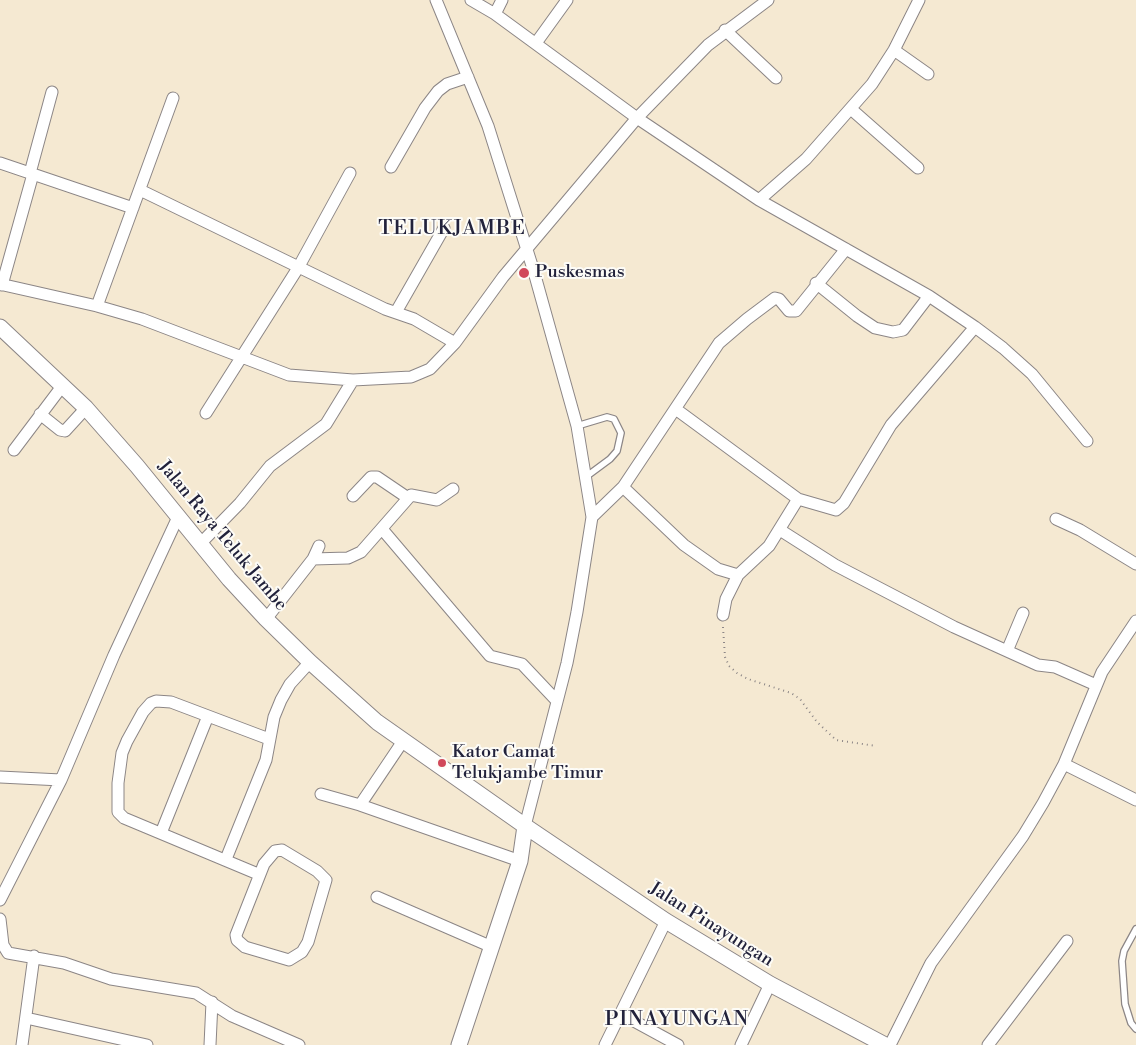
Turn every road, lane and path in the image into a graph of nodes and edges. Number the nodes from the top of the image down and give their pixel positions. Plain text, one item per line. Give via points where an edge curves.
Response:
1 (436, 0) edge
2 (471, 0) edge
3 (502, 0) edge
4 (567, 0) edge
5 (768, 0) edge
6 (918, 0) edge
7 (495, 14) junction
8 (725, 30) junction
9 (536, 43) junction
10 (894, 50) junction
11 (928, 74) dead end
12 (468, 77) junction
13 (776, 78) dead end
14 (52, 92) dead end
15 (173, 98) dead end
16 (851, 109) junction
17 (637, 118) junction
18 (0, 163) edge
19 (391, 168) dead end
20 (918, 168) dead end
21 (31, 173) junction
22 (350, 173) dead end
23 (140, 190) junction
24 (759, 200) junction
25 (132, 208) junction
26 (444, 228) dead end
27 (846, 249) junction
28 (526, 250) junction
29 (298, 268) junction
30 (816, 283) junction
31 (1, 285) edge
32 (929, 296) junction
33 (97, 306) junction
34 (396, 312) junction
35 (0, 327) edge
36 (975, 327) junction
37 (455, 343) junction
38 (241, 358) junction
39 (353, 380) junction
40 (63, 385) junction
41 (86, 408) junction
42 (677, 410) junction
43 (206, 413) dead end
44 (40, 414) junction
45 (577, 426) junction
46 (1087, 440) dead end
47 (14, 450) dead end
48 (587, 476) junction
49 (623, 487) junction
50 (453, 489) dead end
51 (353, 496) dead end
52 (408, 498) junction
53 (798, 499) junction
54 (178, 517) junction
55 (592, 517) junction
56 (1056, 519) dead end
57 (382, 529) junction
58 (780, 530) junction
59 (200, 544) junction
60 (319, 546) dead end
61 (313, 560) junction
62 (1136, 564) edge
63 (738, 575) junction
64 (1023, 613) dead end
65 (723, 615) joint
66 (266, 619) junction
67 (1136, 621) edge
68 (1007, 651) junction
69 (310, 662) junction
70 (1096, 685) junction
71 (556, 700) junction
72 (208, 716) junction
73 (269, 739) junction
74 (403, 741) junction
75 (876, 746) dead end
76 (1064, 764) junction
77 (0, 777) edge
78 (61, 780) junction
79 (321, 794) dead end
80 (1136, 800) edge
81 (360, 805) junction
82 (525, 826) junction
83 (161, 833) junction
84 (226, 859) junction
85 (520, 861) junction
86 (258, 874) junction
87 (377, 897) dead end
88 (0, 900) edge
89 (0, 918) edge
90 (666, 921) junction
91 (1136, 929) edge
92 (1067, 941) dead end
93 (492, 947) junction
94 (34, 956) junction
95 (770, 984) junction
96 (212, 1002) junction
97 (621, 1014) junction
98 (26, 1018) junction
99 (1136, 1029) edge
100 (22, 1045) edge
101 (147, 1045) edge
102 (210, 1045) edge
103 (299, 1045) edge
104 (459, 1045) edge
105 (606, 1045) edge
106 (678, 1045) edge
107 (741, 1045) edge
108 (884, 1045) edge
109 (890, 1045) edge
110 (988, 1045) edge

1 - 12 street
2 - 7 street
3 - 7 street
4 - 9 street
5 - 8 street
6 - 10 street
7 - 9 street
8 - 13 street
8 - 17 street
9 - 17 street
10 - 11 street
10 - 16 street
12 - 19 street via 446,84 438,91
12 - 28 street via 503,169
14 - 21 street
15 - 23 street
16 - 20 street
16 - 24 street via 806,159
17 - 24 street
17 - 28 street
18 - 21 street
21 - 25 street
21 - 31 street
22 - 29 street
23 - 25 street
23 - 29 street
24 - 27 street
25 - 33 street
26 - 34 street
27 - 30 street
27 - 32 street
28 - 37 street
28 - 45 street
29 - 34 street
29 - 38 street
30 - 32 street via 875,328 893,332 903,330
30 - 42 street via 796,310 789,310 775,298 747,318 719,344
31 - 33 street
32 - 36 street
33 - 38 street via 142,319
34 - 37 street
35 - 40 main road, Jalan Raya Teluk Jambe
36 - 46 street via 1032,374
36 - 53 street via 890,425 840,509
37 - 39 street via 430,369 411,377
38 - 39 street via 300,377
38 - 43 street
39 - 59 street via 326,424 270,466
40 - 41 main road, Jalan Raya Teluk Jambe
40 - 44 street
41 - 44 street via 65,431
41 - 54 main road, Jalan Raya Teluk Jambe
42 - 49 street
42 - 53 street
44 - 47 street
45 - 48 street
45 - 48 lane via 610,418 618,425 620,433 617,451
48 - 55 street
49 - 55 street
49 - 63 street via 684,546 718,569
50 - 52 street via 437,500 414,494
51 - 52 street via 377,476
52 - 57 street
53 - 58 street
54 - 59 main road, Jalan Raya Teluk Jambe
54 - 78 street
55 - 71 street via 578,612
56 - 62 street
57 - 61 street via 361,552 348,558
57 - 71 street via 490,656 522,664
58 - 63 street via 769,546
58 - 68 street via 878,588
59 - 66 main road, Jalan Raya Teluk Jambe
60 - 61 street
61 - 66 street
63 - 65 street via 726,599
64 - 68 street
65 - 75 path via 725,657 737,673 800,699 816,722 836,740
66 - 69 main road, Jalan Raya Teluk Jambe
67 - 70 street
68 - 70 street
69 - 73 street via 280,700
69 - 74 main road, Jalan Raya Teluk Jambe
70 - 76 street
71 - 82 street
72 - 73 street
72 - 83 street
72 - 83 street via 171,702 156,701 143,712 127,741 120,767 118,812 124,818
73 - 84 street via 266,760
74 - 81 street
74 - 82 main road, Jalan Raya Teluk Jambe
76 - 80 street
76 - 109 street via 1023,836 931,963
77 - 78 street
78 - 88 street
79 - 81 street
81 - 85 street
82 - 85 main road
82 - 90 main road, Jalan Pinayungan
83 - 84 street
84 - 86 street
85 - 93 main road
86 - 86 street via 270,855 282,850 326,880 308,942 289,960 245,947 237,940
87 - 93 street
89 - 94 street via 4,948 8,952
90 - 95 main road, Jalan Pinayungan
90 - 97 street
91 - 99 lane via 1122,961 1125,1004
92 - 110 street
93 - 104 main road
94 - 96 street via 111,978 196,994
94 - 98 street
95 - 107 street
95 - 108 main road, Jalan Pinayungan
96 - 102 street
96 - 103 street via 238,1019
97 - 105 street
97 - 106 street
98 - 100 street
98 - 101 street

